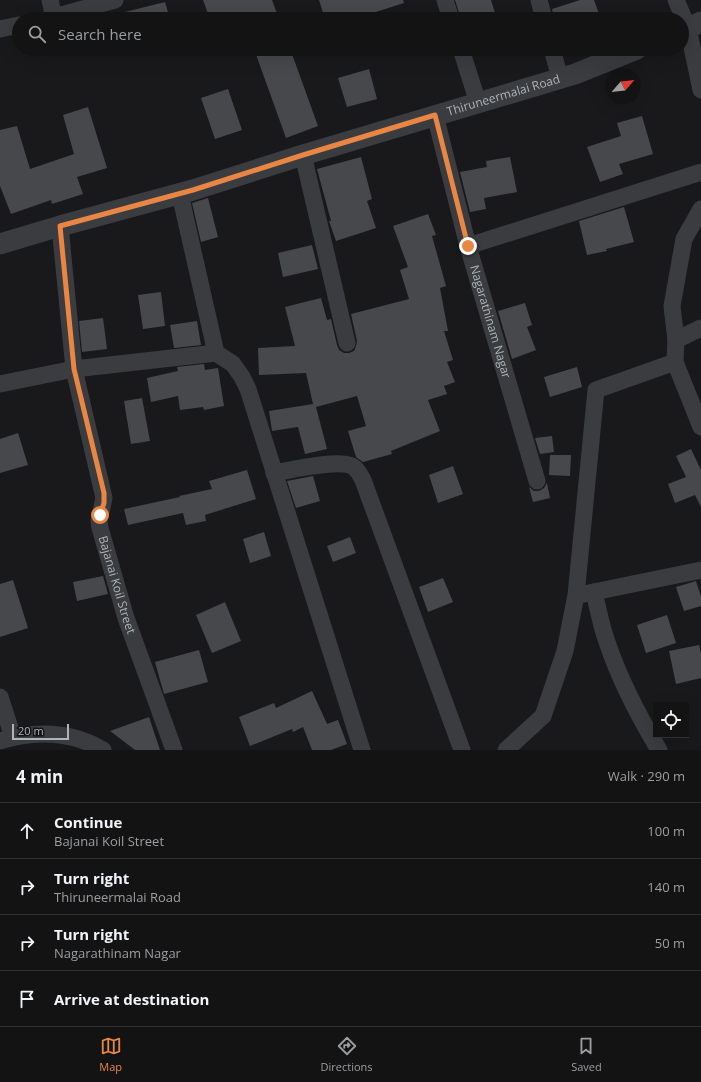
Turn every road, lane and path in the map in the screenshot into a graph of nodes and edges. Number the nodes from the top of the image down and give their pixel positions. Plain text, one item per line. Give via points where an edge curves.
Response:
1 (50, 0) edge
2 (115, 0) edge
3 (445, 0) edge
4 (539, 0) edge
5 (676, 0) edge
6 (50, 12) edge
7 (72, 12) edge
8 (449, 12) edge
9 (542, 12) edge
10 (682, 12) edge
11 (12, 27) edge
12 (690, 27) edge
13 (0, 30) edge
14 (463, 56) edge
15 (554, 56) edge
16 (620, 56) edge
17 (560, 78) junction
18 (701, 90) edge
19 (478, 103) junction
20 (435, 115) junction
21 (303, 155) junction
22 (701, 172) edge
23 (180, 194) junction
24 (701, 209) edge
25 (60, 226) junction
26 (1, 241) edge
27 (468, 246) junction
28 (701, 328) edge
29 (676, 340) junction
30 (347, 343) dead end
31 (216, 353) junction
32 (675, 362) junction
33 (74, 369) junction
34 (0, 384) edge
35 (701, 427) edge
36 (274, 473) junction
37 (536, 481) dead end
38 (701, 570) edge
39 (594, 592) junction
40 (576, 595) junction
41 (0, 697) edge
42 (7, 739) edge
43 (103, 750) edge
44 (174, 750) edge
45 (362, 750) edge
46 (462, 750) edge
47 (506, 750) edge
48 (659, 750) edge

1 - 6 street
2 - 7 street
3 - 8 street
4 - 9 street
5 - 10 street
11 - 13 street
12 - 18 street
14 - 19 street
15 - 17 street
16 - 17 street, Thiruneermalai Road
17 - 19 street, Thiruneermalai Road
19 - 20 street, Thiruneermalai Road
20 - 21 street, Thiruneermalai Road
20 - 27 street, Nagarathinam Nagar
21 - 23 street, Thiruneermalai Road
21 - 30 street
22 - 27 street
23 - 25 street, Thiruneermalai Road
23 - 31 street
24 - 29 street via 684,239 672,306
25 - 26 street, Thiruneermalai Road
25 - 33 street, Bajanai Koil Street
27 - 37 street, Nagarathinam Nagar
28 - 29 street
29 - 32 street
31 - 33 street
31 - 36 street via 233,364 248,389
32 - 35 street
32 - 40 street via 596,390
33 - 34 street
33 - 44 street, Bajanai Koil Street via 104,493 100,528 126,618
36 - 45 street
36 - 46 street via 335,464 353,466 358,470 364,480
38 - 39 street
39 - 40 street
39 - 48 street via 606,641 626,693
40 - 47 street via 565,651 543,716
41 - 42 street
42 - 43 street via 39,734 65,736 91,743

